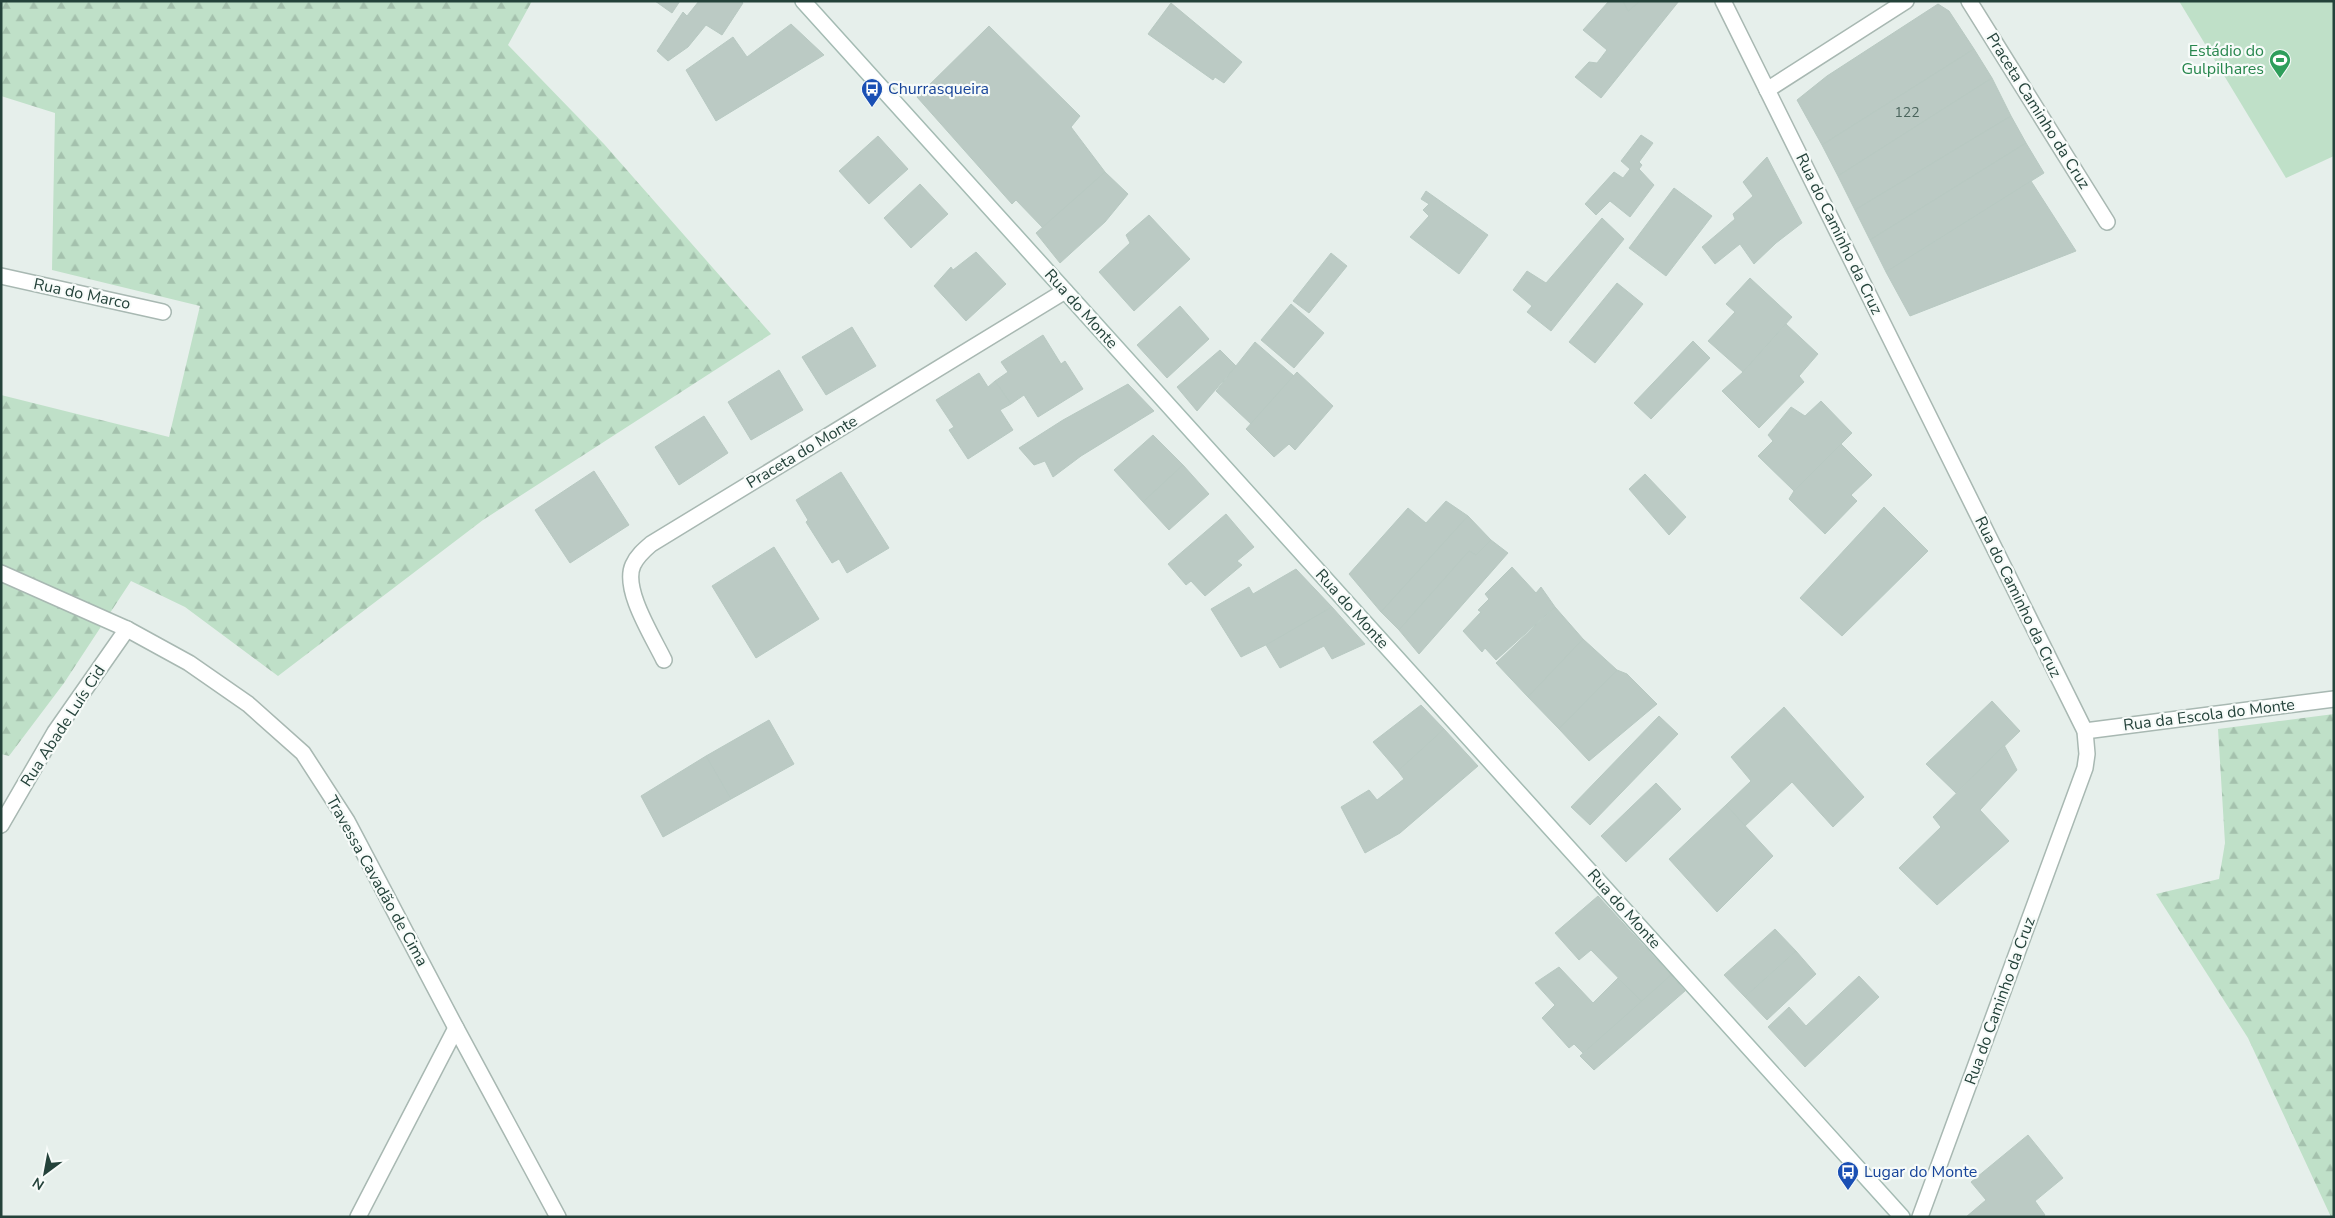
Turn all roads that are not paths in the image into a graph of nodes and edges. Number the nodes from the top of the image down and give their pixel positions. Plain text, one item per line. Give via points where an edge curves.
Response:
1 (802, 1) edge
2 (1723, 1) edge
3 (1906, 1) edge
4 (1969, 1) edge
5 (1767, 90) junction
6 (2107, 222) dead end
7 (1, 276) edge
8 (1065, 291) junction
9 (163, 312) dead end
10 (1, 573) edge
11 (127, 629) junction
12 (664, 660) dead end
13 (2334, 700) edge
14 (2084, 731) junction
15 (1, 825) edge
16 (456, 1028) junction
17 (358, 1217) edge
18 (558, 1217) edge
19 (1902, 1217) edge
20 (1920, 1217) edge

1 - 8 street, Rua do Monte
2 - 5 street, Rua do Caminho da Cruz
3 - 5 street
4 - 6 street, Praceta Caminho da Cruz
5 - 14 street, Rua do Caminho da Cruz
7 - 9 street, Rua do Marco
8 - 12 street, Praceta do Monte via 651,544 640,554 630,577 632,592
8 - 19 street, Rua do Monte
10 - 11 street, Travessa Cavadão de Cima
11 - 15 street, Rua Abade Luís Cid via 55,732
11 - 16 street, Travessa Cavadão de Cima via 189,663 241,699 303,753 348,821
13 - 14 street, Rua da Escola do Monte
14 - 20 street, Rua do Caminho da Cruz via 2085,768
16 - 17 street
16 - 18 street, Travessa Cavadão de Cima

